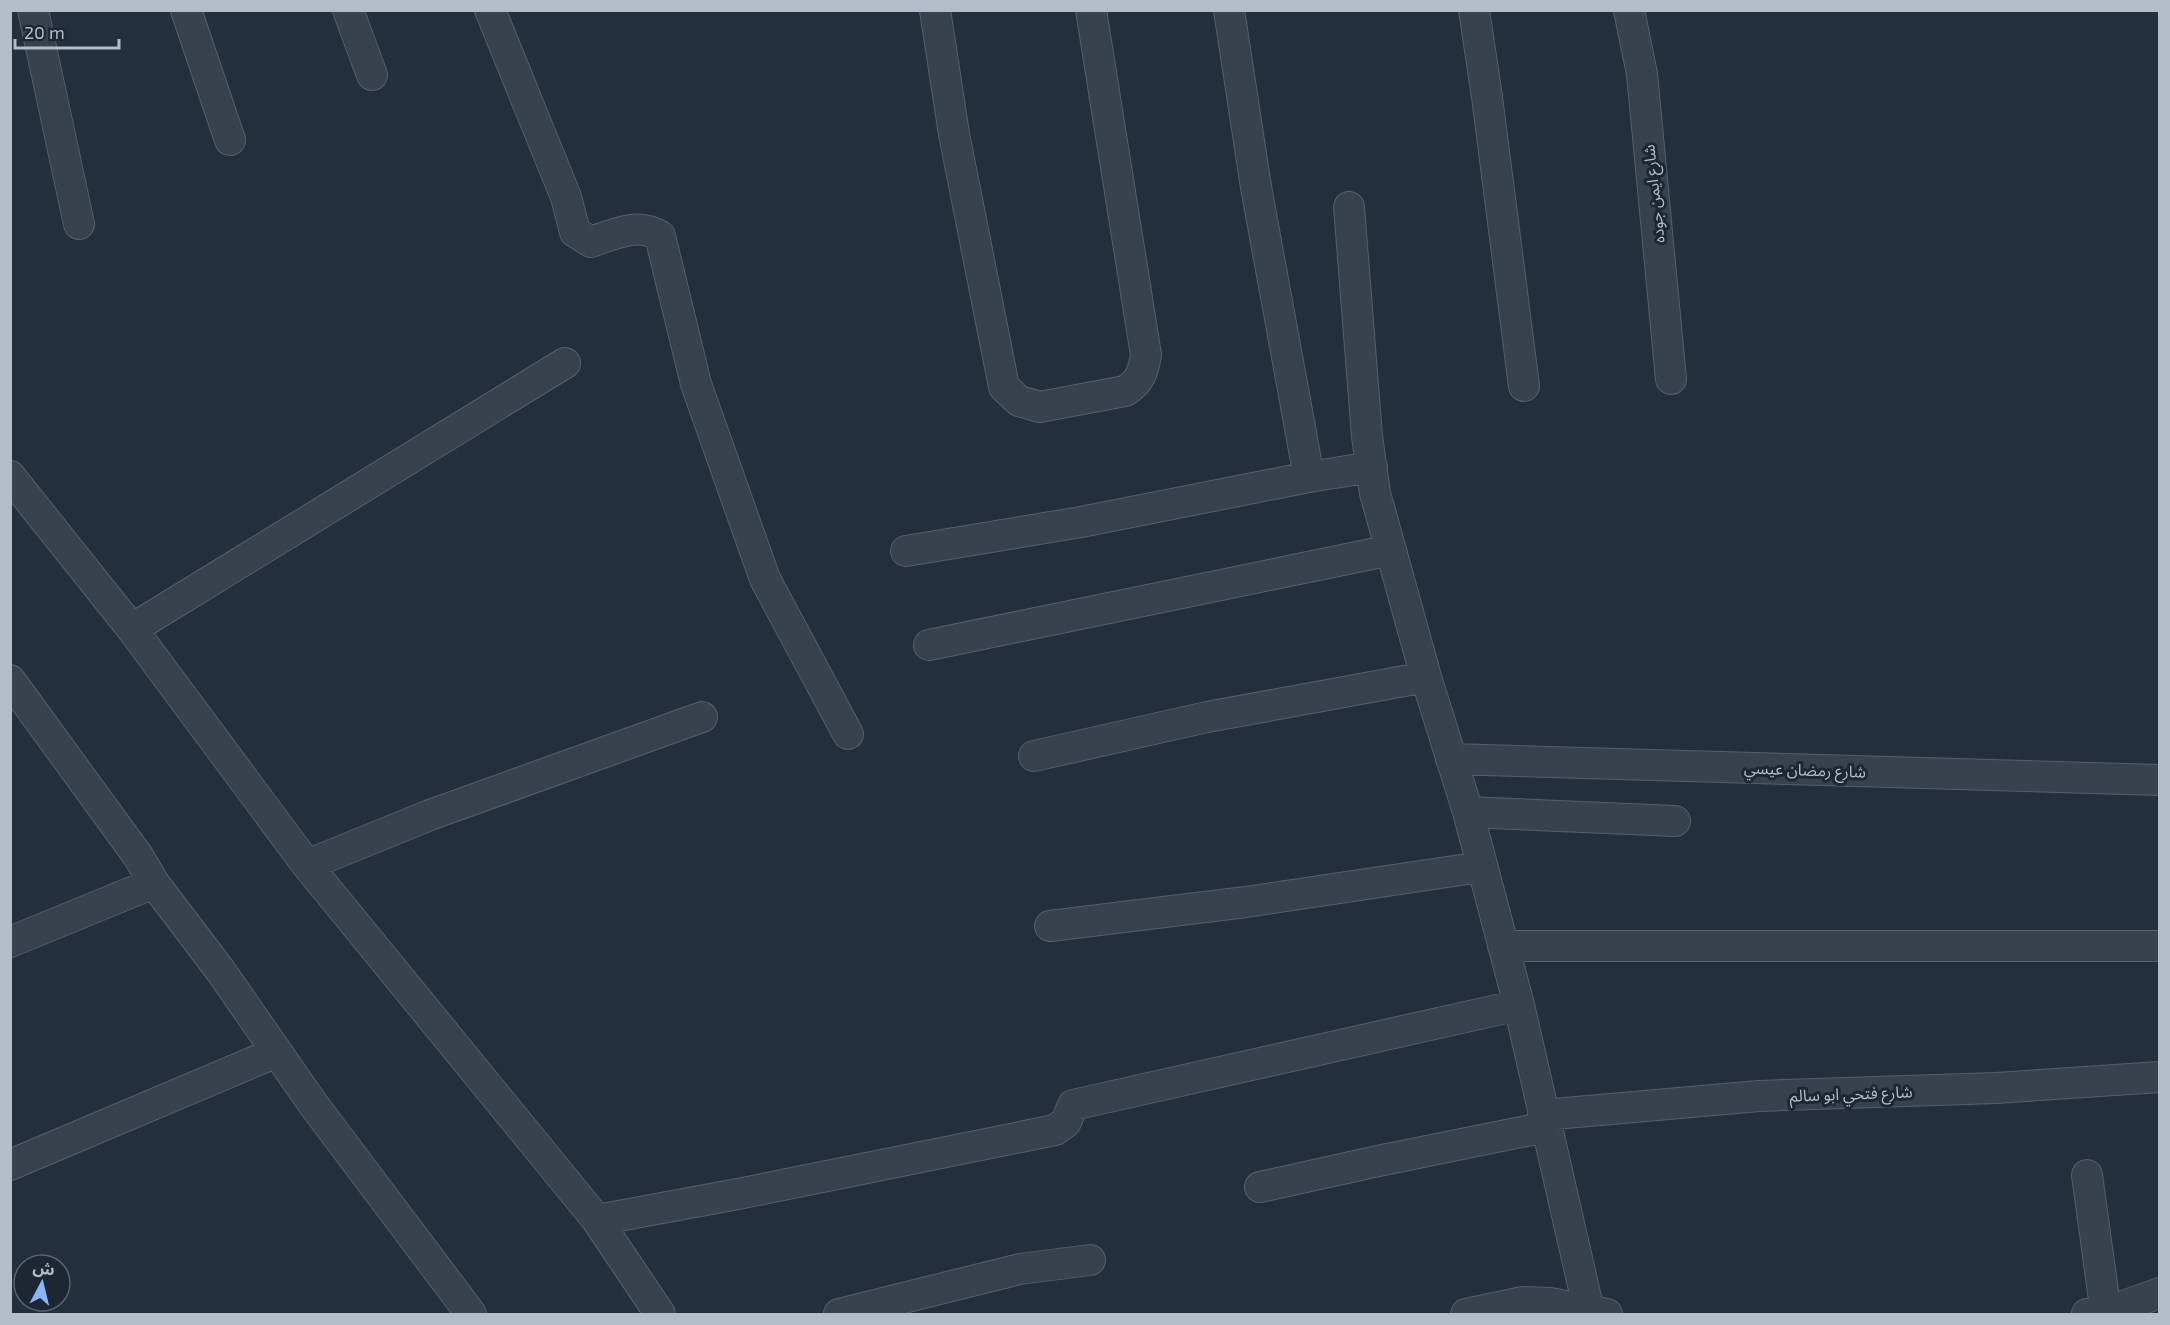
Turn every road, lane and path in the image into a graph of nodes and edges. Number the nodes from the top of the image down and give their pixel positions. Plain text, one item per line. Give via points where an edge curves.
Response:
1 (33, 10) edge
2 (186, 10) edge
3 (348, 10) edge
4 (490, 10) edge
5 (934, 10) edge
6 (1091, 10) edge
7 (1229, 10) edge
8 (1474, 10) edge
9 (1629, 10) edge
10 (372, 75) dead end
11 (230, 140) dead end
12 (1349, 207) dead end
13 (79, 224) dead end
14 (566, 363) dead end
15 (1671, 380) dead end
16 (1524, 386) dead end
17 (1372, 467) junction
18 (10, 476) edge
19 (1309, 477) junction
20 (1391, 550) junction
21 (906, 551) dead end
22 (132, 629) junction
23 (929, 645) dead end
24 (1426, 677) junction
25 (10, 680) edge
26 (702, 717) dead end
27 (848, 734) dead end
28 (1034, 756) dead end
29 (1451, 759) junction
30 (2160, 780) edge
31 (1468, 812) junction
32 (1676, 820) dead end
33 (307, 865) junction
34 (1481, 867) junction
35 (154, 884) junction
36 (1050, 926) dead end
37 (10, 942) edge
38 (1503, 946) junction
39 (2160, 946) edge
40 (1519, 1005) junction
41 (277, 1052) junction
42 (2160, 1077) edge
43 (1544, 1121) junction
44 (10, 1165) edge
45 (2087, 1175) dead end
46 (1260, 1187) dead end
47 (597, 1220) junction
48 (1090, 1260) dead end
49 (2160, 1293) edge
50 (1524, 1308) edge
51 (1599, 1313) edge
52 (471, 1314) edge
53 (660, 1314) edge
54 (839, 1314) edge
55 (1466, 1314) edge
56 (2100, 1314) edge

1 - 13 street
2 - 11 street
3 - 10 street
4 - 27 street via 566,197 575,232 591,242 635,228 660,236 696,384 765,579
5 - 6 street via 1004,387 1019,401 1040,407 1125,391 1136,385 1143,373 1146,355
7 - 19 street via 1256,187
8 - 16 street
9 - 15 street, شارع ايمن جوده via 1642,74
12 - 17 street via 1366,436
14 - 22 street
17 - 19 street
17 - 20 street
18 - 22 street
19 - 21 street via 1082,522
20 - 23 street
20 - 24 street
22 - 33 street
24 - 28 street via 1207,717
24 - 29 street
25 - 35 street via 138,856
26 - 33 street via 430,815
29 - 30 street, شارع رمضان عيسي
29 - 31 street
31 - 32 street
31 - 34 street
33 - 47 street
34 - 36 street
34 - 38 street
35 - 37 street
35 - 41 street
38 - 39 street
38 - 40 street
40 - 43 street
40 - 47 street via 1073,1105 1066,1122 1055,1130
41 - 44 street
41 - 52 street
42 - 43 street, شارع فتحي ابو سالم via 1996,1088 1759,1096
43 - 46 street, شارع فتحي ابو سالم
43 - 51 street
45 - 56 street
47 - 53 street
48 - 54 street via 1020,1269
49 - 56 street
50 - 51 street via 1550,1304
50 - 55 street

